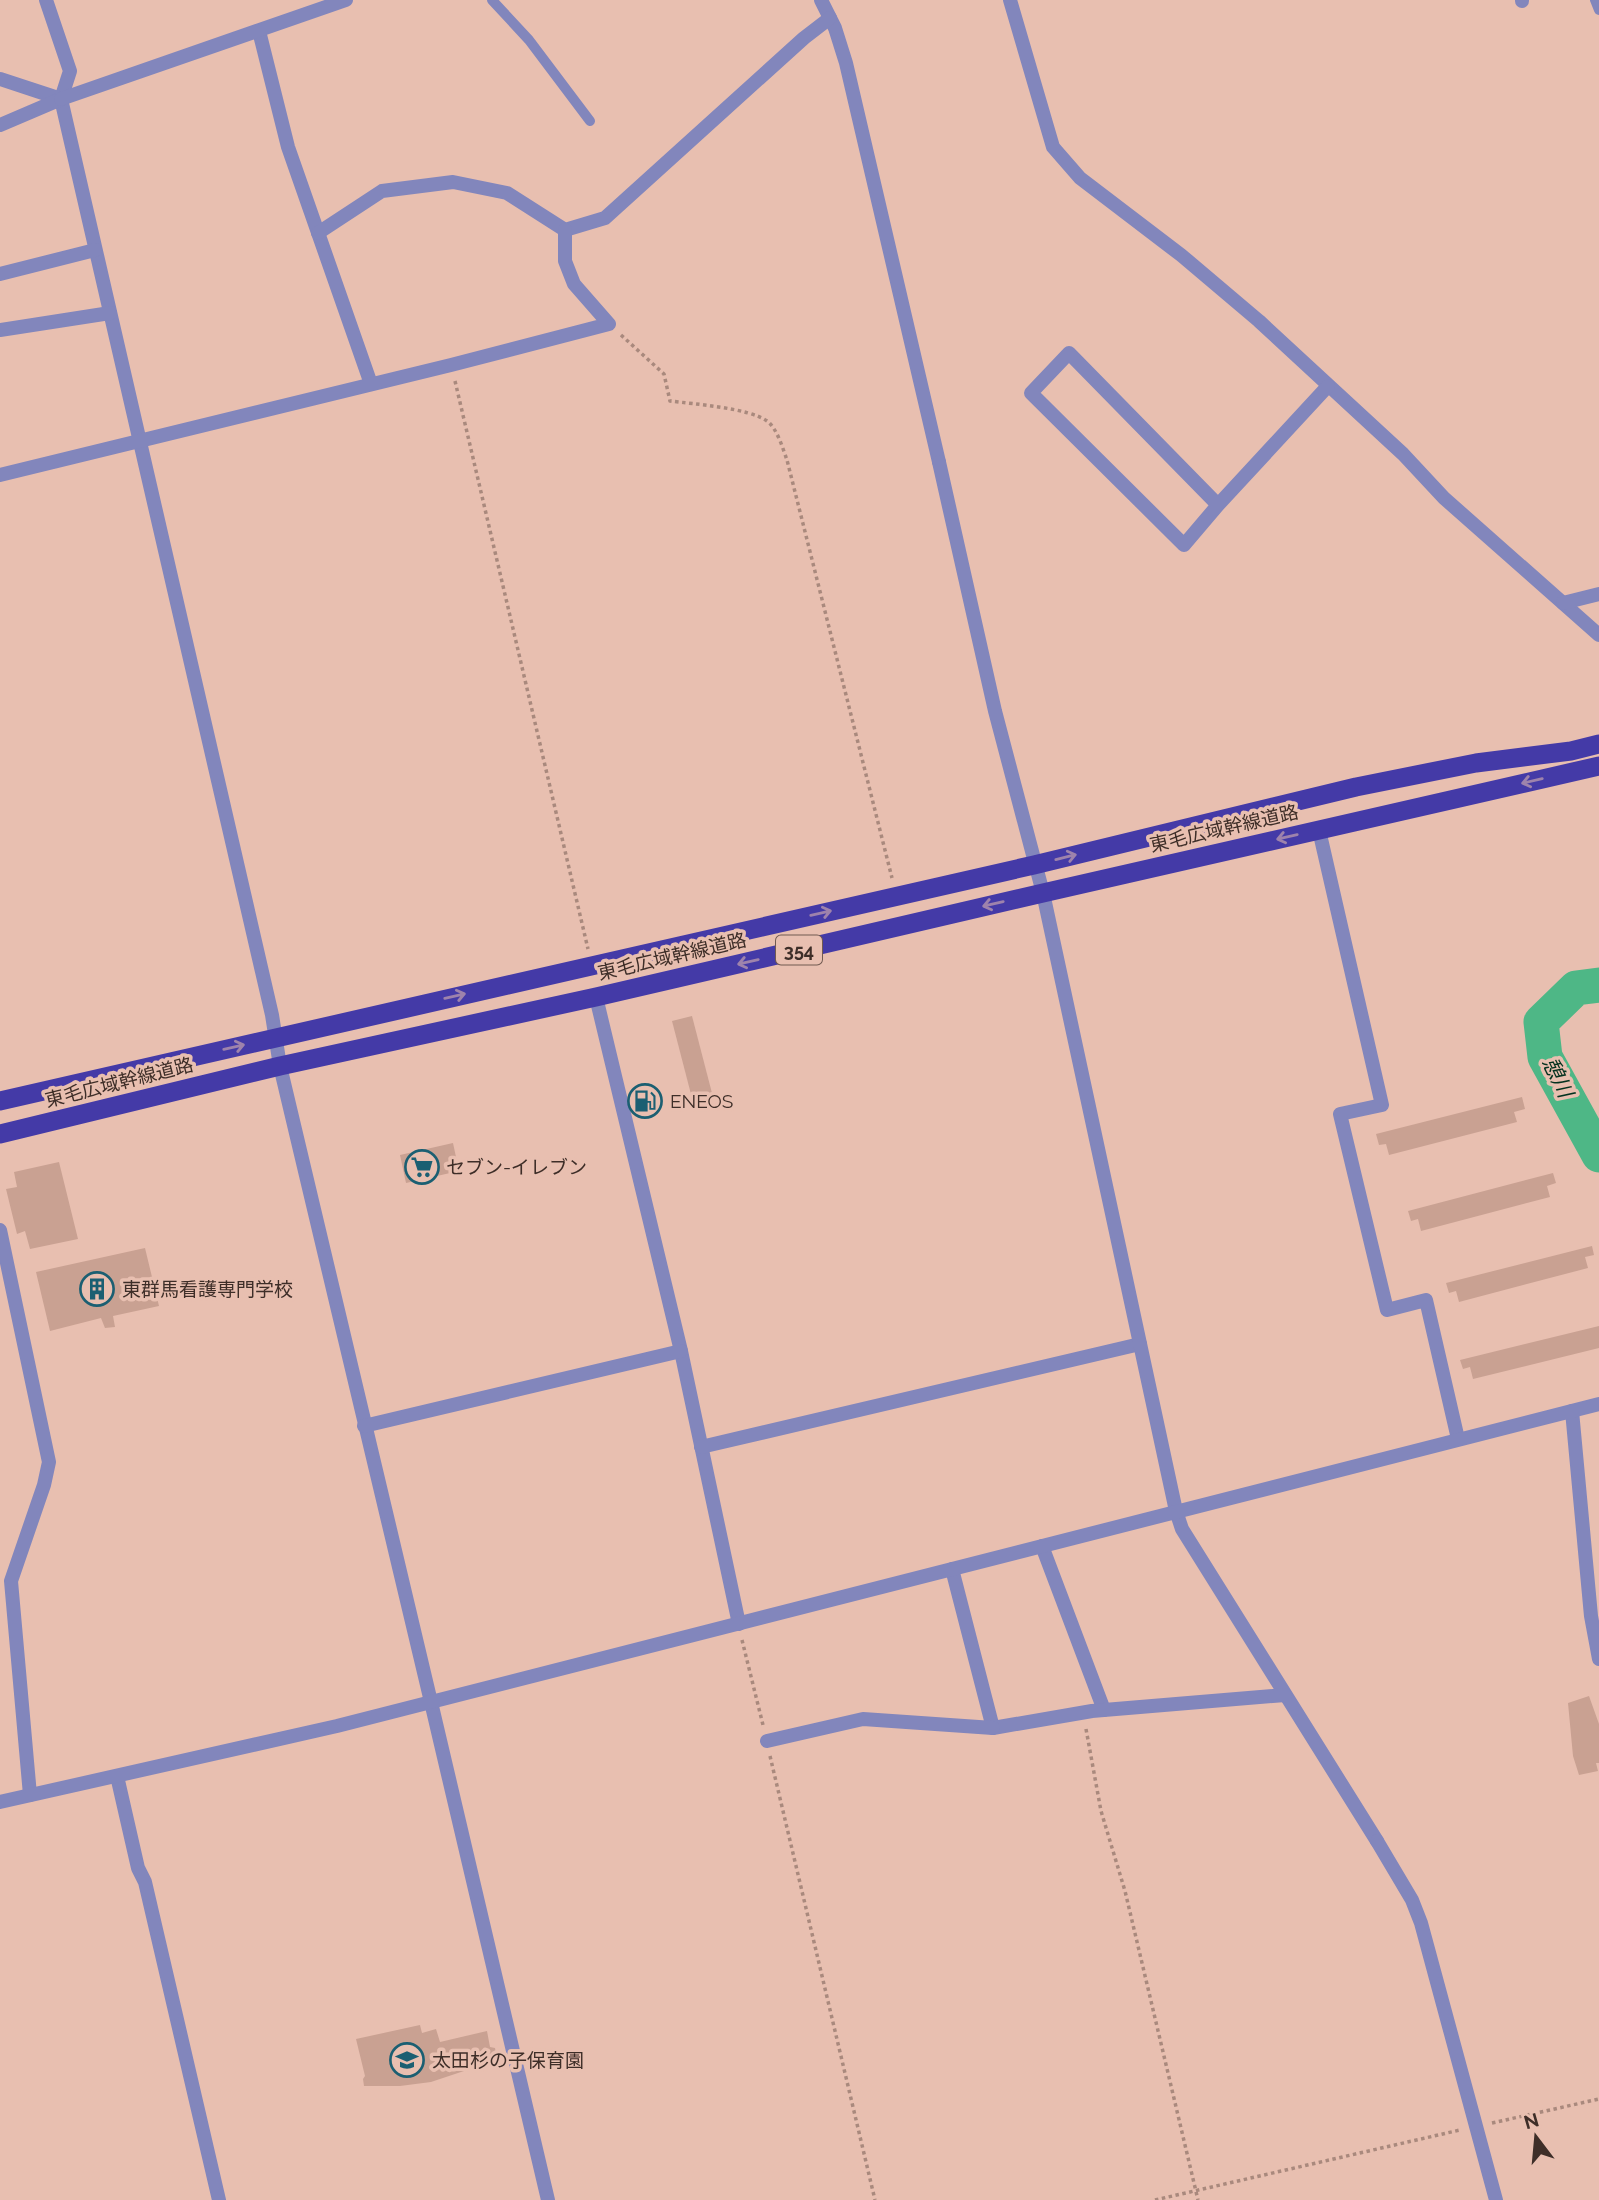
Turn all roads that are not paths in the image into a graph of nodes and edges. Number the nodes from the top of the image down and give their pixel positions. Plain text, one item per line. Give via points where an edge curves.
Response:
1 (46, 0) edge
2 (346, 0) edge
3 (492, 0) edge
4 (821, 0) edge
5 (1010, 0) edge
6 (1595, 0) edge
7 (1599, 10) edge
8 (830, 18) junction
9 (258, 31) junction
10 (0, 79) edge
11 (61, 99) junction
12 (590, 121) dead end
13 (0, 125) edge
14 (565, 230) junction
15 (318, 233) junction
16 (95, 250) junction
17 (0, 274) edge
18 (110, 313) junction
19 (0, 330) edge
20 (371, 384) junction
21 (1328, 386) junction
22 (139, 441) junction
23 (0, 475) edge
24 (1217, 505) junction
25 (1599, 594) edge
26 (1563, 603) junction
27 (1599, 635) edge
28 (1599, 744) edge
29 (1599, 766) edge
30 (1319, 830) junction
31 (1034, 865) junction
32 (1043, 893) junction
33 (596, 998) junction
34 (277, 1037) junction
35 (281, 1066) junction
36 (0, 1101) edge
37 (0, 1135) edge
38 (0, 1230) edge
39 (1140, 1344) junction
40 (681, 1351) junction
41 (1599, 1404) edge
42 (1572, 1410) junction
43 (364, 1426) junction
44 (1458, 1440) junction
45 (701, 1447) junction
46 (1176, 1511) junction
47 (1042, 1546) junction
48 (952, 1569) junction
49 (739, 1624) junction
50 (1599, 1660) edge
51 (1285, 1695) junction
52 (431, 1702) junction
53 (1104, 1710) junction
54 (993, 1728) junction
55 (767, 1741) road end
56 (117, 1776) junction
57 (30, 1795) junction
58 (0, 1802) edge
59 (219, 2200) edge
60 (548, 2200) edge
61 (1496, 2200) edge

1 - 11 street via 70,71
2 - 9 street
3 - 12 lane via 529,40
4 - 8 street
5 - 21 street via 1053,147 1080,178 1181,255
6 - 7 lane
8 - 14 street via 605,218
8 - 31 street via 849,75
9 - 11 street
9 - 15 street via 288,147
10 - 11 street
11 - 13 street
11 - 16 street
14 - 15 street via 507,193 453,182 382,191
14 - 20 street via 565,261 574,284 608,324
15 - 20 street
16 - 17 street
16 - 18 street
18 - 19 street
18 - 22 street
20 - 22 street
21 - 24 street
21 - 26 street via 1444,498
22 - 23 street
22 - 34 street
24 - 24 street via 1184,545 1031,393 1069,353
25 - 26 street
26 - 27 street
31 -> 28 highway, 東毛広域幹線道路 / 354 via 1356,787
29 -> 30 highway, 東毛広域幹線道路 / 354
30 -> 32 highway, 東毛広域幹線道路 / 354
30 - 44 street via 1382,1105 1340,1114 1387,1310 1426,1300
31 - 32 street
34 -> 31 highway, 東毛広域幹線道路 / 354
32 -> 33 highway, 東毛広域幹線道路 / 354
32 - 39 street
33 - 35 highway, 東毛広域幹線道路 / 354
33 - 40 street
34 - 35 street
36 -> 34 highway, 東毛広域幹線道路 / 354
35 - 37 highway, 東毛広域幹線道路 / 354
35 - 43 street
38 - 57 street via 49,1462 12,1581
39 - 45 street
39 - 46 street
40 - 43 street
40 - 45 street
41 - 42 street
42 - 44 street
42 - 50 street
43 - 52 street
44 - 46 street
45 - 49 street
46 - 47 street
46 - 51 street via 1182,1529
47 - 48 street
47 - 53 street
48 - 49 street
48 - 54 street
49 - 52 street
51 - 53 street
51 - 61 street via 1412,1900
52 - 56 street
52 - 60 street
53 - 54 street
54 - 55 street via 863,1719
56 - 57 street
56 - 59 street
57 - 58 street

